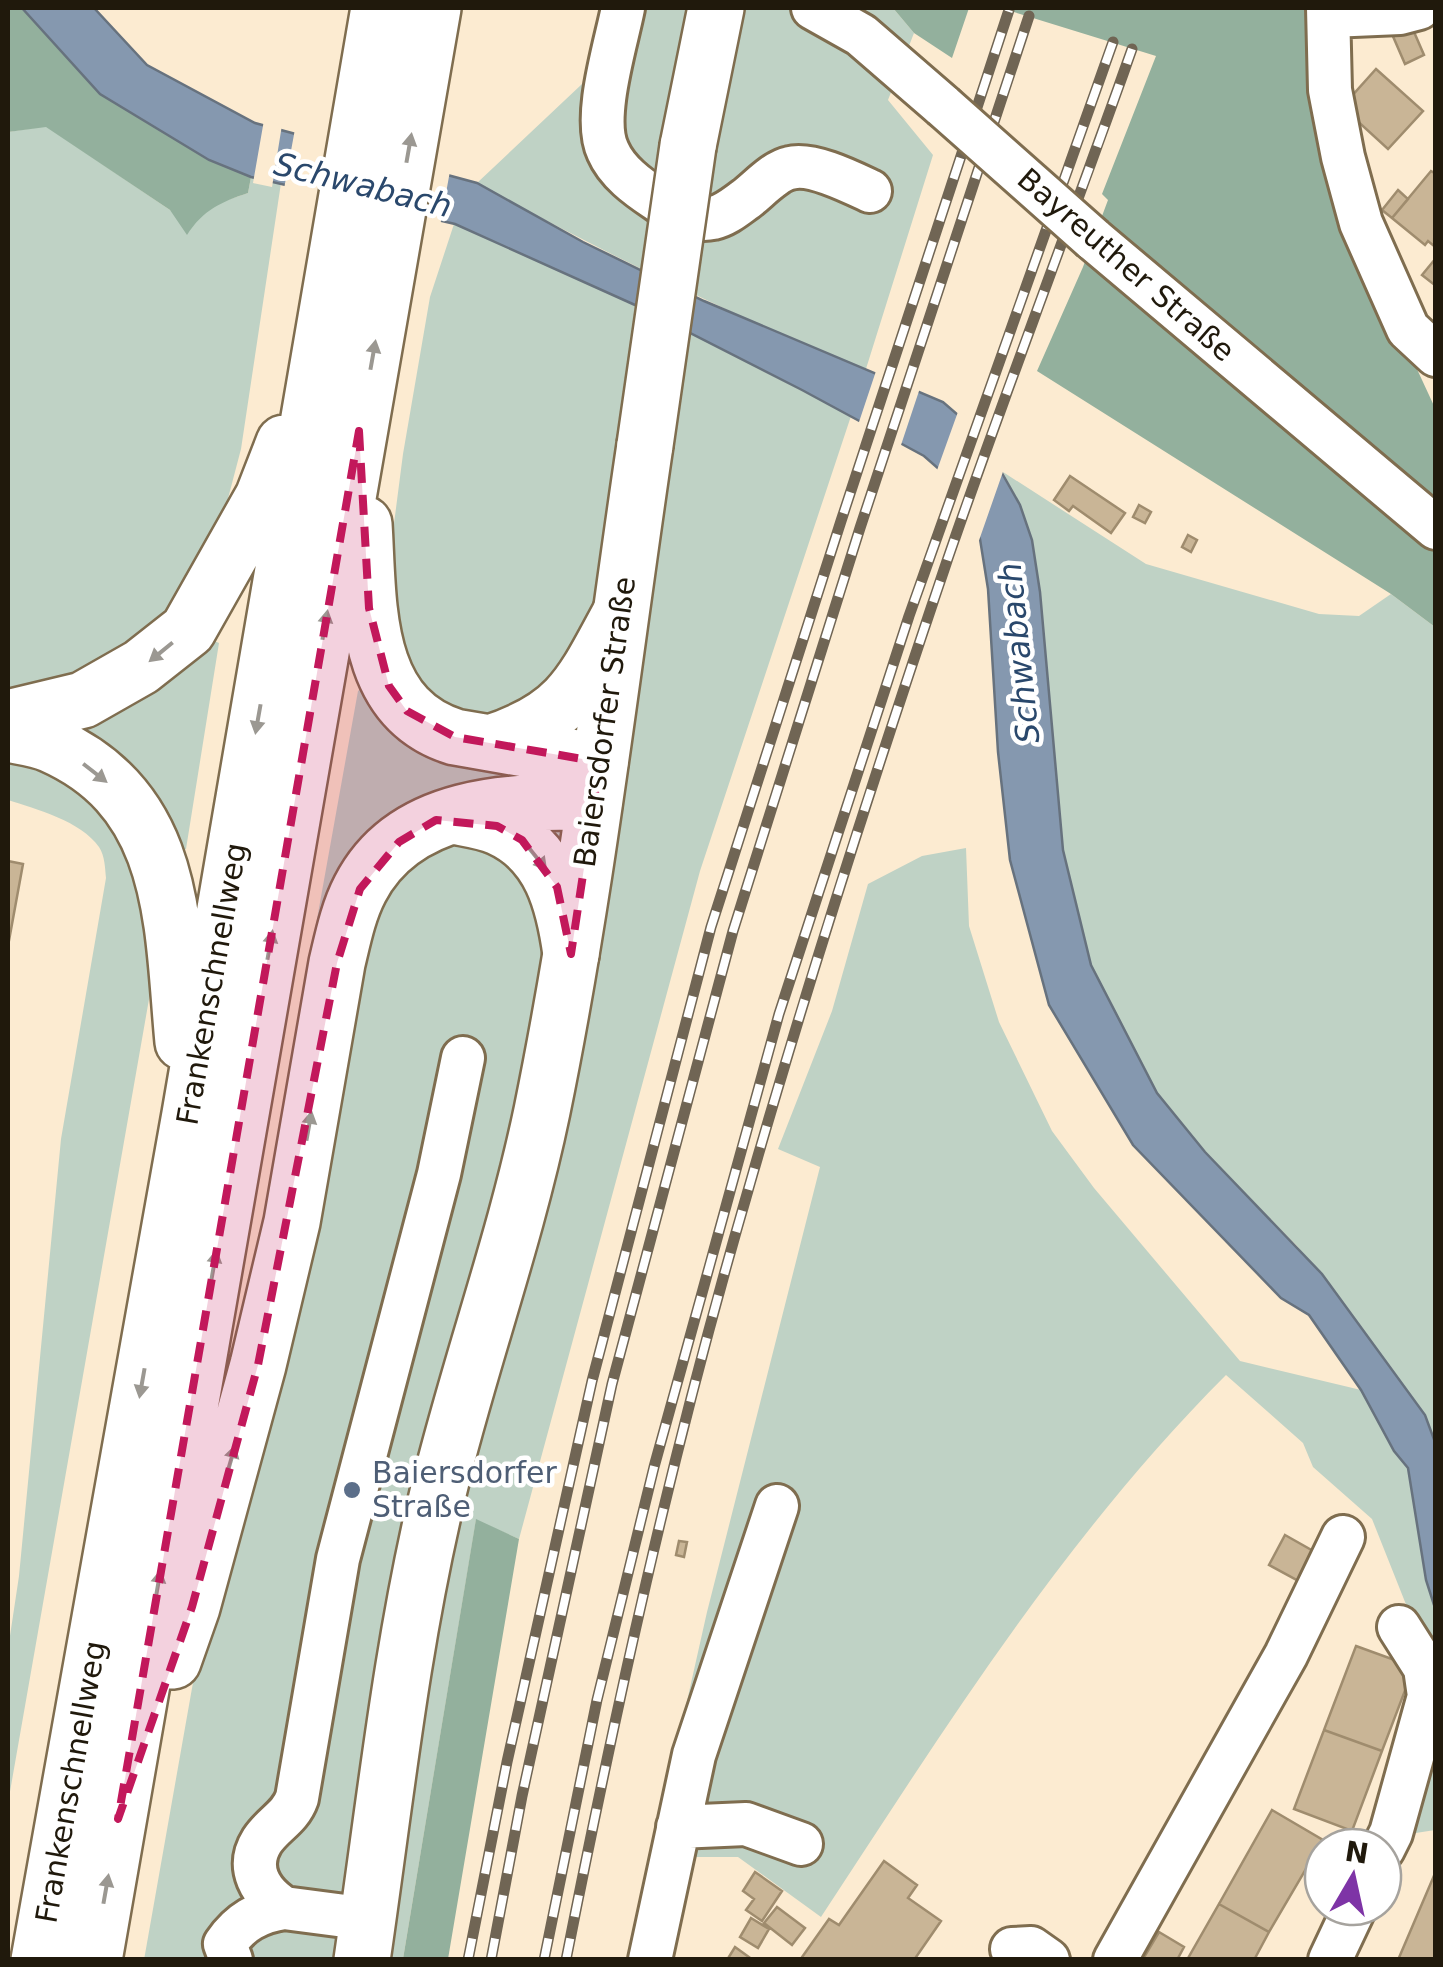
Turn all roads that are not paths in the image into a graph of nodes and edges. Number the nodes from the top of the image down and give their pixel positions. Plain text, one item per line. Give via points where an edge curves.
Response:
1 (433, 8) edge
2 (623, 8) edge
3 (716, 8) edge
4 (813, 8) edge
5 (1419, 8) edge
6 (1329, 12) edge
7 (376, 28) edge
8 (870, 191) dead end
9 (361, 275) junction
10 (322, 347) junction
11 (1436, 356) edge
12 (359, 431) junction
13 (1436, 528) edge
14 (620, 614) junction
15 (8, 718) edge
16 (8, 734) edge
17 (490, 743) junction
18 (597, 783) junction
19 (453, 816) junction
20 (571, 954) junction
21 (463, 1058) dead end
22 (190, 1114) junction
23 (777, 1506) dead end
24 (1344, 1537) dead end
25 (1399, 1628) dead end
26 (118, 1820) junction
27 (678, 1827) junction
28 (1392, 1827) edge
29 (802, 1844) dead end
30 (284, 1908) junction
31 (1346, 1927) edge
32 (365, 1939) edge
33 (226, 1954) edge
34 (39, 1960) edge
35 (94, 1960) edge
36 (650, 1960) edge
37 (1115, 1960) edge
38 (1330, 1960) edge

9 -> 1 main road, Frankenschnellweg via 423,68
2 - 8 street via 603,138 637,186 698,218 732,210 788,168 840,177
3 - 14 main road, Baiersdorfer Straße, bridge via 688,146
4 - 13 street, Bayreuther Straße, bridge via 860,35
5 - 6 street
6 - 11 street via 1330,90 1361,223 1408,329
7 - 9 main road, Frankenschnellweg
9 - 10 main road, Frankenschnellweg
12 -> 9 main road, Frankenschnellweg
10 -> 15 main road via 262,497 188,630 141,668 84,700
10 -> 22 main road, Frankenschnellweg
12 - 17 main road via 369,608 389,686 432,730
26 -> 12 main road, Frankenschnellweg
14 - 17 main road via 570,699 524,732
14 - 18 main road, Baiersdorfer Straße
16 -> 22 main road via 51,744 99,774 144,823 169,894
17 - 18 main road
18 - 19 main road
18 - 20 main road, Baiersdorfer Straße
19 -> 20 main road via 497,826 542,861 558,886
26 -> 19 main road via 192,1607 258,1365 292,1222 347,922 380,859 420,828
20 - 32 main road, Baiersdorfer Straße via 526,1184 418,1581
21 - 30 street via 338,1559 297,1798 258,1853 261,1890
22 -> 34 main road, Frankenschnellweg
23 - 27 street via 694,1755
24 - 37 street via 1286,1655
25 - 28 street via 1425,1668 1429,1696
35 -> 26 main road, Frankenschnellweg
27 - 29 street via 746,1824
27 - 36 street
30 - 32 street
30 - 33 street via 247,1920
31 - 38 street

